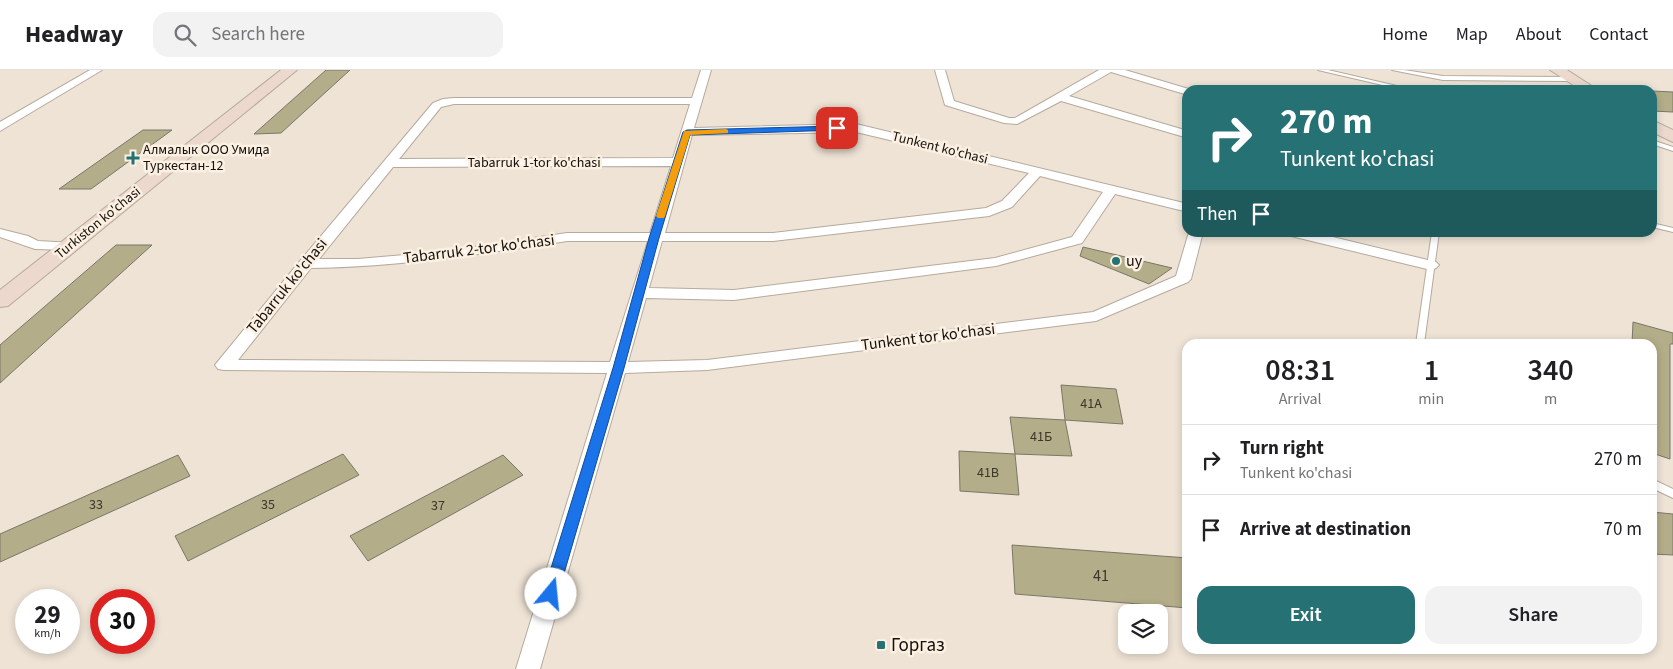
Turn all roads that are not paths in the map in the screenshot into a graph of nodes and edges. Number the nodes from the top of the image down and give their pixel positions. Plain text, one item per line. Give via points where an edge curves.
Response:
1 (97, 70) edge
2 (290, 70) edge
3 (706, 70) edge
4 (940, 70) edge
5 (1106, 70) edge
6 (1114, 70) edge
7 (1321, 70) edge
8 (1395, 70) edge
9 (1557, 70) edge
10 (1572, 79) junction
11 (1388, 85) edge
12 (1582, 85) edge
13 (1182, 90) edge
14 (1061, 97) junction
15 (696, 101) junction
16 (0, 127) edge
17 (1657, 128) edge
18 (687, 132) junction
19 (1182, 133) edge
20 (1673, 137) edge
21 (1657, 144) edge
22 (1673, 149) edge
23 (677, 162) junction
24 (390, 163) junction
25 (1036, 172) junction
26 (1111, 190) junction
27 (1182, 207) edge
28 (1657, 226) edge
29 (1673, 230) edge
30 (0, 233) edge
31 (1195, 237) edge
32 (1313, 237) edge
33 (1435, 237) edge
34 (654, 238) junction
35 (70, 246) junction
36 (304, 264) junction
37 (1431, 265) junction
38 (639, 293) junction
39 (0, 301) edge
40 (1421, 339) edge
41 (618, 368) junction
42 (1657, 486) edge
43 (1673, 494) edge
44 (528, 669) edge

1 - 16 street
2 - 35 main road, Turkiston ko'chasi
3 - 15 street
4 - 14 street via 949,102 1008,121 1023,119
5 - 14 street
6 - 13 street
7 - 11 lane
8 - 10 lane via 1444,78
9 - 10 main road
10 - 12 main road
14 - 19 street
15 - 18 street
15 - 24 street, Tabarruk ko'chasi via 443,102 437,105
17 - 20 main road
18 - 23 street
18 - 25 street, Tunkent ko'chasi via 856,128
21 - 22 lane
23 - 24 street, Tabarruk 1-tor ko'chasi
23 - 34 street
24 - 36 street, Tabarruk ko'chasi
25 - 26 street, Tunkent ko'chasi
25 - 34 street, Tabarruk 2-tor ko'chasi via 1007,204 989,212 773,237
26 - 27 street, Tunkent ko'chasi
26 - 38 street via 1077,240 996,262 734,295
28 - 29 lane
30 - 35 street via 36,245
31 - 41 street, Tunkent tor ko'chasi via 1184,279 1096,316 707,365
32 - 37 street
33 - 37 lane
34 - 36 street, Tabarruk 2-tor ko'chasi via 567,238 439,256
34 - 38 street
35 - 39 main road, Turkiston ko'chasi
36 - 41 street, Tabarruk ko'chasi via 224,365
37 - 40 lane
38 - 41 street
41 - 44 street
42 - 43 lane

